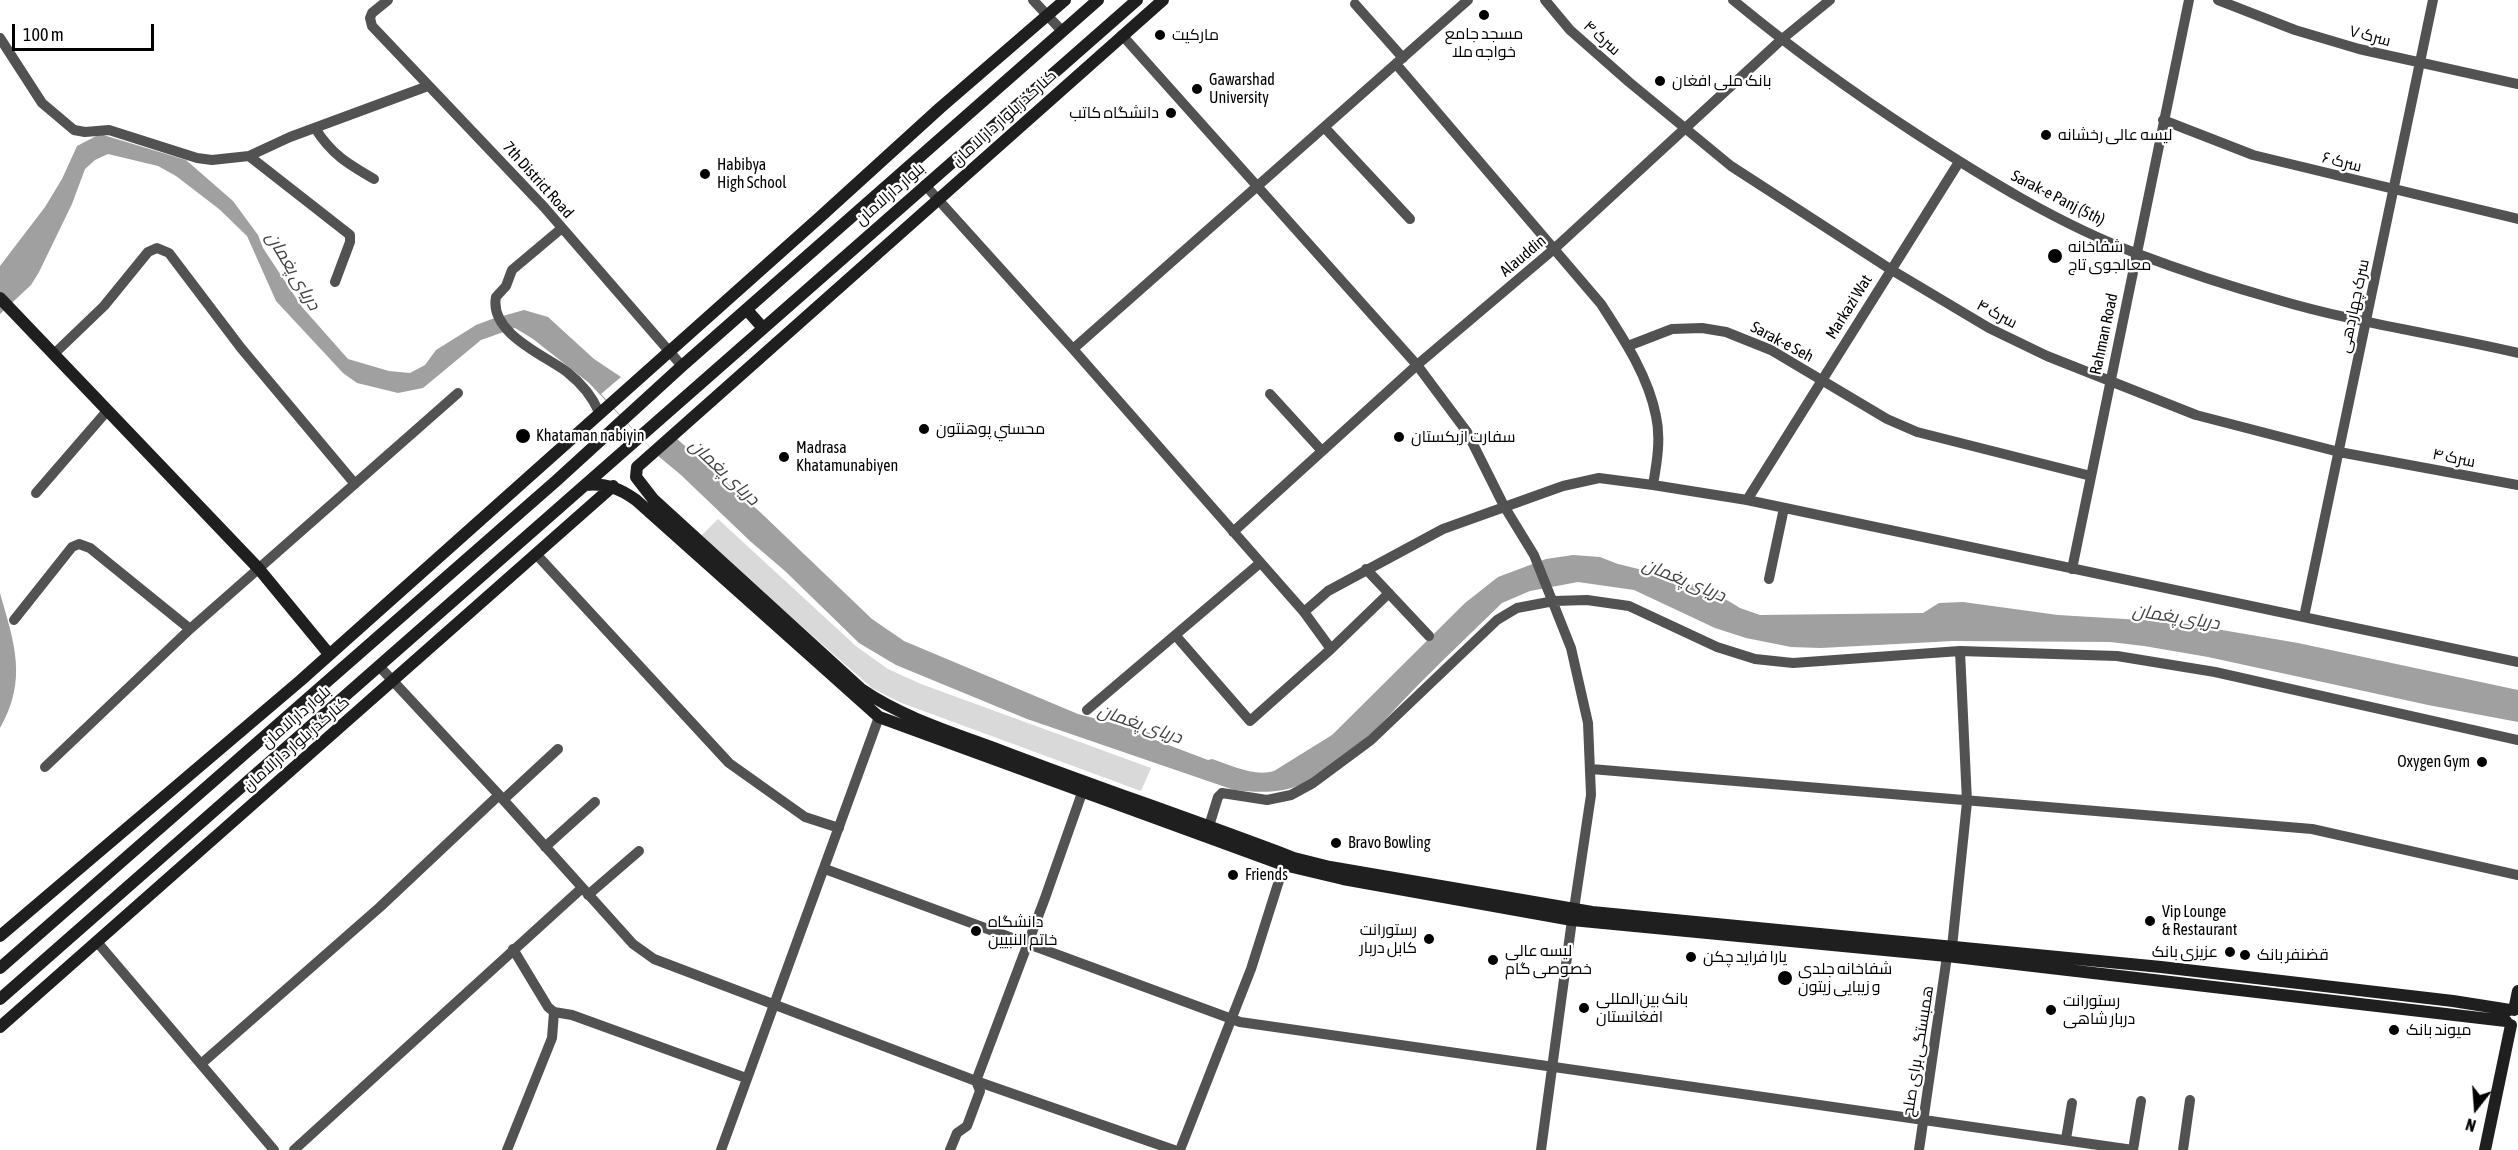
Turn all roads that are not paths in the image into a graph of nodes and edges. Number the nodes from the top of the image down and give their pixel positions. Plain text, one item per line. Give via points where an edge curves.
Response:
1 (388, 0) edge
2 (1033, 0) edge
3 (1065, 0) edge
4 (1098, 0) edge
5 (1137, 0) edge
6 (1162, 0) edge
7 (1468, 0) edge
8 (1545, 0) edge
9 (1733, 0) edge
10 (1830, 0) edge
11 (2189, 0) edge
12 (2218, 0) edge
13 (2433, 0) edge
14 (1355, 4) dead end
15 (1047, 16) junction
16 (1062, 31) junction
17 (1122, 35) junction
18 (0, 38) edge
19 (1781, 40) junction
20 (1399, 61) junction
21 (2420, 64) junction
22 (2518, 84) edge
23 (428, 86) junction
24 (1040, 87) junction
25 (1051, 98) junction
26 (2163, 120) junction
27 (315, 128) junction
28 (1325, 128) junction
29 (1684, 129) junction
30 (249, 156) junction
31 (1959, 162) junction
32 (374, 179) dead end
33 (925, 185) junction
34 (1258, 188) junction
35 (2394, 190) junction
36 (938, 199) junction
37 (1410, 219) dead end
38 (2518, 219) edge
39 (562, 228) junction
40 (1554, 249) junction
41 (2136, 253) junction
42 (1890, 269) junction
43 (335, 282) dead end
44 (0, 298) edge
45 (747, 310) junction
46 (2366, 322) junction
47 (763, 328) junction
48 (1628, 346) junction
49 (1073, 349) junction
50 (669, 350) junction
51 (55, 353) junction
52 (2518, 353) edge
53 (1417, 365) junction
54 (682, 366) junction
55 (2110, 380) junction
56 (1821, 381) junction
57 (699, 384) junction
58 (458, 393) dead end
59 (1270, 394) dead end
60 (712, 399) junction
61 (107, 411) junction
62 (599, 412) junction
63 (1322, 451) junction
64 (2339, 452) junction
65 (2091, 476) junction
66 (355, 484) junction
67 (585, 485) junction
68 (1653, 485) junction
69 (2518, 485) edge
70 (613, 486) junction
71 (544, 492) junction
72 (36, 493) dead end
73 (1747, 500) junction
74 (1504, 506) junction
75 (558, 508) junction
76 (1784, 508) junction
77 (1233, 532) junction
78 (536, 554) junction
79 (1260, 563) junction
80 (259, 569) junction
81 (1366, 569) junction
82 (2072, 569) junction
83 (1769, 579) dead end
84 (1389, 593) junction
85 (1553, 598) junction
86 (1304, 612) junction
87 (2304, 618) junction
88 (14, 620) dead end
89 (190, 629) junction
90 (1176, 636) junction
91 (1429, 636) dead end
92 (1331, 649) junction
93 (1960, 651) junction
94 (329, 654) junction
95 (2518, 662) edge
96 (379, 666) junction
97 (393, 680) junction
98 (1087, 710) dead end
99 (879, 717) junction
100 (2518, 740) edge
101 (558, 749) dead end
102 (45, 767) dead end
103 (1591, 770) junction
104 (1082, 793) junction
105 (502, 797) junction
106 (596, 802) dead end
107 (1967, 802) junction
108 (1134, 806) junction
109 (1209, 826) junction
110 (839, 828) junction
111 (545, 847) junction
112 (639, 850) dead end
113 (1284, 865) junction
114 (825, 869) junction
115 (2518, 875) edge
116 (585, 892) junction
117 (1573, 915) junction
118 (0, 936) edge
119 (97, 942) junction
120 (1028, 943) junction
121 (513, 949) junction
122 (1950, 951) junction
123 (0, 968) edge
124 (2518, 991) edge
125 (0, 999) edge
126 (775, 1006) junction
127 (554, 1012) junction
128 (2515, 1017) edge
129 (1230, 1020) junction
130 (0, 1027) edge
131 (201, 1064) junction
132 (1552, 1068) junction
133 (746, 1078) junction
134 (976, 1081) junction
135 (2190, 1100) dead end
136 (2141, 1101) dead end
137 (2072, 1103) dead end
138 (1923, 1119) junction
139 (2067, 1139) junction
140 (274, 1150) edge
141 (294, 1150) edge
142 (507, 1150) edge
143 (722, 1150) edge
144 (951, 1150) edge
145 (1173, 1150) edge
146 (1180, 1150) edge
147 (1541, 1150) edge
148 (1919, 1150) edge
149 (2133, 1150) edge
150 (2183, 1150) edge
151 (2486, 1150) edge

1 - 23 street, 7th District Road via 372,13 372,26
2 - 15 street
3 - 15 main road
4 - 16 main road, بلوار دارالامان
5 - 24 main road, بلوار دارالامان
6 - 17 main road, کنارگذر بلوار دارالامان
7 - 20 street
8 - 29 street, سرک ۴ via 1570,30
9 - 19 street, Sarak-e Panj (5th)
10 - 19 street, Alauddin
11 - 26 street, Rahman Road
12 - 21 street, سرک ۷ via 2295,30
13 - 21 street, سرک چهاردهی
14 - 20 street
15 - 16 street
15 - 50 main road
16 - 45 main road, بلوار دارالامان
17 - 25 main road, کنارگذر بلوار دارالامان
17 - 34 street
18 - 30 street via 42,103 74,130 109,130 197,158
19 - 29 street, Alauddin
19 - 31 street, Sarak-e Panj (5th)
20 - 28 street
20 - 40 street
21 - 22 street, سرک ۷
21 - 35 street, سرک چهاردهی
23 - 27 street
23 - 39 street, 7th District Road
24 - 25 main road
24 - 33 main road, بلوار دارالامان
25 - 36 main road, کنارگذر بلوار دارالامان
26 - 35 street, سرک ۶ via 2253,155
26 - 41 street, Rahman Road
27 - 30 street
27 - 32 street via 337,155
28 - 34 street
28 - 37 street
29 - 40 street, Alauddin
29 - 42 street, سرک ۴ via 1731,166
30 - 43 street via 350,235
31 - 41 street, Sarak-e Panj (5th) via 2027,201
31 - 42 street, Markazi Wat
33 - 36 street
33 - 47 main road, بلوار دارالامان
34 - 49 street
34 - 53 street
35 - 38 street, سرک ۶
35 - 46 street, سرک چهاردهی
36 - 49 street
36 - 60 main road, کنارگذر بلوار دارالامان
39 - 50 street, 7th District Road
39 - 62 street via 512,270 495,302 508,332 568,373 592,396
40 - 48 street via 1601,304
40 - 53 street, Alauddin
41 - 46 street, Sarak-e Panj (5th) via 2277,300
41 - 55 street, Rahman Road
42 - 55 street, سرک ۴ via 1989,328
42 - 56 street, Markazi Wat
44 - 51 main road
45 - 47 main road
45 - 54 main road, بلوار دارالامان
46 - 52 street, Sarak-e Panj (5th)
46 - 64 street, سرک چهاردهی
47 - 57 main road, بلوار دارالامان
48 - 56 street, Sarak-e Seh via 1672,329 1726,332 1771,350
48 - 68 street via 1656,416 1658,457
49 - 77 street
50 - 54 street, 7th District Road
50 - 62 main road
51 - 61 main road
51 - 66 street via 104,306 148,252 157,248 169,253 241,348
53 - 63 street, Alauddin
53 - 74 street via 1467,432
54 - 71 main road, بلوار دارالامان
55 - 64 street, سرک ۴ via 2196,415
55 - 65 street, Rahman Road
56 - 65 street, Sarak-e Seh via 1917,432
56 - 73 street, Markazi Wat
57 - 60 main road
57 - 67 main road, بلوار دارالامان
58 - 66 street
59 - 63 street
60 - 108 main road, کنارگذر بلوار دارالامان via 637,467 639,484 883,704
61 - 72 street
61 - 80 main road
62 - 94 main road
63 - 77 street, Alauddin
64 - 69 street, سرک ۴
64 - 87 street, سرک چهاردهی
65 - 82 street, Rahman Road
66 - 80 street
67 - 70 main road
67 - 75 main road, بلوار دارالامان
68 - 73 street
68 - 74 street via 1599,478
70 - 78 main road, کنارگذر بلوار دارالامان
70 - 99 main road via 636,500
71 - 75 main road
71 - 123 main road, بلوار دارالامان
73 - 76 street
74 - 81 street via 1443,529
74 - 85 street via 1534,555
75 - 96 main road, بلوار دارالامان
76 - 82 street
76 - 83 street
77 - 79 street
78 - 97 main road, کنارگذر بلوار دارالامان
78 - 110 street via 729,763 805,817
79 - 86 street
79 - 90 street
80 - 89 street
80 - 94 main road
81 - 84 street
81 - 86 street via 1328,591
82 - 87 street
84 - 91 street
84 - 92 street
85 - 93 street via 1629,606 1717,647 1755,659 1793,663
85 - 103 street via 1579,677 1588,723
85 - 109 street via 1517,608 1497,620 1371,740 1313,783 1291,795 1267,800 1222,793
86 - 92 street
87 - 95 street
88 - 89 street via 72,547 79,544 90,548
89 - 102 street
90 - 92 street via 1250,721
90 - 98 street
93 - 100 street via 2117,656 2215,672
93 - 107 street, همبستگی برای صلح
94 - 118 main road
96 - 97 street
96 - 125 main road, بلوار دارالامان
97 - 105 street
97 - 119 main road, کنارگذر بلوار دارالامان
99 - 104 main road
99 - 110 street
101 - 105 street
103 - 107 street
103 - 117 street via 1591,795
104 - 108 main road
104 - 120 street
105 - 111 street
105 - 131 street
106 - 111 street
107 - 115 street via 2312,829
107 - 122 street, همبستگی برای صلح
108 - 109 main road
108 - 113 main road
109 - 117 main road via 1294,858 1330,867
110 - 114 street
111 - 116 street
112 - 116 street
113 - 117 main road via 1343,879
113 - 129 street via 1251,969
114 - 120 street
114 - 126 street
116 - 121 street
116 - 126 street via 633,944 654,960
117 - 122 main road
117 - 132 street
119 - 130 main road, کنارگذر بلوار دارالامان
119 - 131 street
120 - 129 street
120 - 134 street
121 - 127 street
121 - 141 street
122 - 128 main road via 2383,992
122 - 138 street, همبستگی برای صلح
124 - 128 main road
126 - 133 street
126 - 134 street
127 - 133 street via 572,1015
127 - 142 street via 552,1038
128 - 151 main road
129 - 132 street
129 - 146 street
131 - 140 street
132 - 138 street
132 - 147 street
133 - 143 street
134 - 144 street via 980,1091 967,1126 957,1133
134 - 145 street
135 - 150 street
136 - 149 street
137 - 139 street
138 - 139 street
138 - 148 street, همبستگی برای صلح
139 - 149 street

